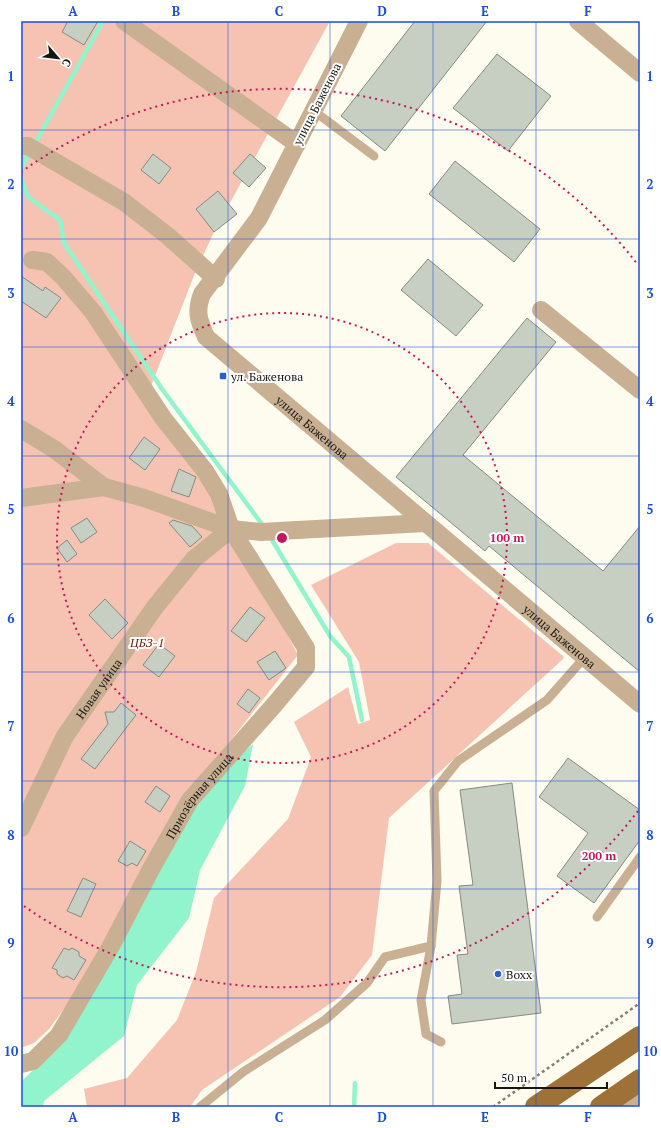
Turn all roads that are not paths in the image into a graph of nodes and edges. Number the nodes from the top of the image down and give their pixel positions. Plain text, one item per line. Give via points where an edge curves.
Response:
1 (124, 21) edge
2 (359, 21) edge
3 (578, 21) edge
4 (640, 73) edge
5 (314, 111) junction
6 (297, 144) junction
7 (21, 146) edge
8 (374, 156) dead end
9 (32, 260) dead end
10 (216, 279) junction
11 (541, 310) dead end
12 (640, 390) edge
13 (21, 429) edge
14 (104, 487) junction
15 (21, 498) edge
16 (425, 523) junction
17 (232, 529) junction
18 (584, 658) junction
19 (640, 704) edge
20 (21, 828) edge
21 (640, 857) edge
22 (597, 917) dead end
23 (431, 946) junction
24 (640, 1037) edge
25 (441, 1042) dead end
26 (21, 1064) edge
27 (640, 1080) edge
28 (640, 1096) edge
29 (608, 1103) edge
30 (200, 1107) edge
31 (536, 1107) edge

1 - 6 street
2 - 5 street, улица Баженова
3 - 4 street
5 - 6 street, улица Баженова
5 - 8 lane
6 - 10 street, улица Баженова via 259,218
7 - 10 street via 28,146 124,202 168,236
9 - 17 street, Приозёрная улица via 47,262 93,312 163,418 205,471 219,494
10 - 16 street, улица Баженова via 202,294 197,306 206,337
11 - 12 street
13 - 14 street via 54,449
14 - 15 street
14 - 17 street via 144,498
16 - 17 street via 261,532
16 - 18 street, улица Баженова
17 - 20 street, Новая улица via 194,559 155,607 65,736
17 - 26 street, Приозёрная улица via 306,648 306,667 190,800 111,946 59,1035 33,1061
18 - 19 street, улица Баженова
18 - 23 lane via 547,700 458,761 434,791 437,881
21 - 22 lane
23 - 25 lane via 421,1000 426,1034
23 - 30 lane via 385,957 368,983 325,1020 243,1072
24 - 31 main road
27 - 29 main road
28 - 29 street

